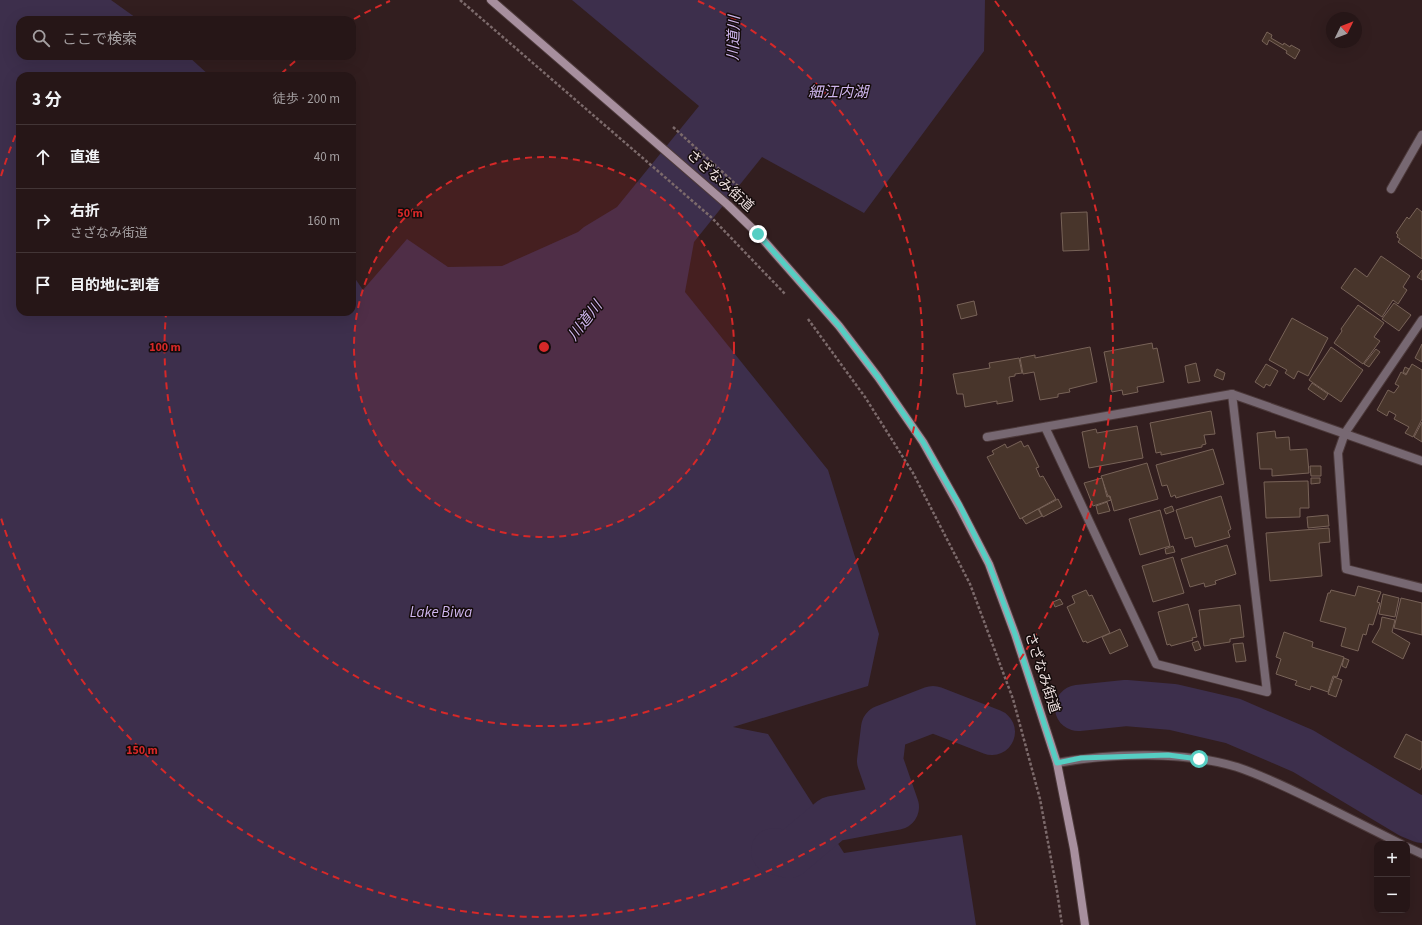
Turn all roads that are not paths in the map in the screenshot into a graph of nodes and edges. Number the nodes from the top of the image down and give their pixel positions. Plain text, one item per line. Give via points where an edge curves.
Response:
1 (491, 0) edge
2 (1422, 135) edge
3 (1391, 189) dead end
4 (1422, 320) edge
5 (1232, 394) junction
6 (1045, 427) junction
7 (1345, 433) junction
8 (987, 436) dead end
9 (1422, 461) edge
10 (1422, 588) edge
11 (1057, 763) junction
12 (1395, 841) edge
13 (1410, 848) edge
14 (1422, 854) edge
15 (1085, 925) edge

1 - 11 main road, さざなみ街道 via 728,205 758,234 839,326 923,442 960,506 989,564
2 - 3 street
4 - 7 street
5 - 6 street
5 - 6 street via 1267,692 1156,664
5 - 7 street
6 - 8 street
7 - 9 street
7 - 10 street via 1338,453 1346,569
11 - 12 street via 1081,758 1168,755 1236,767 1275,781
11 - 15 main road, さざなみ街道 via 1074,849
13 - 14 street

